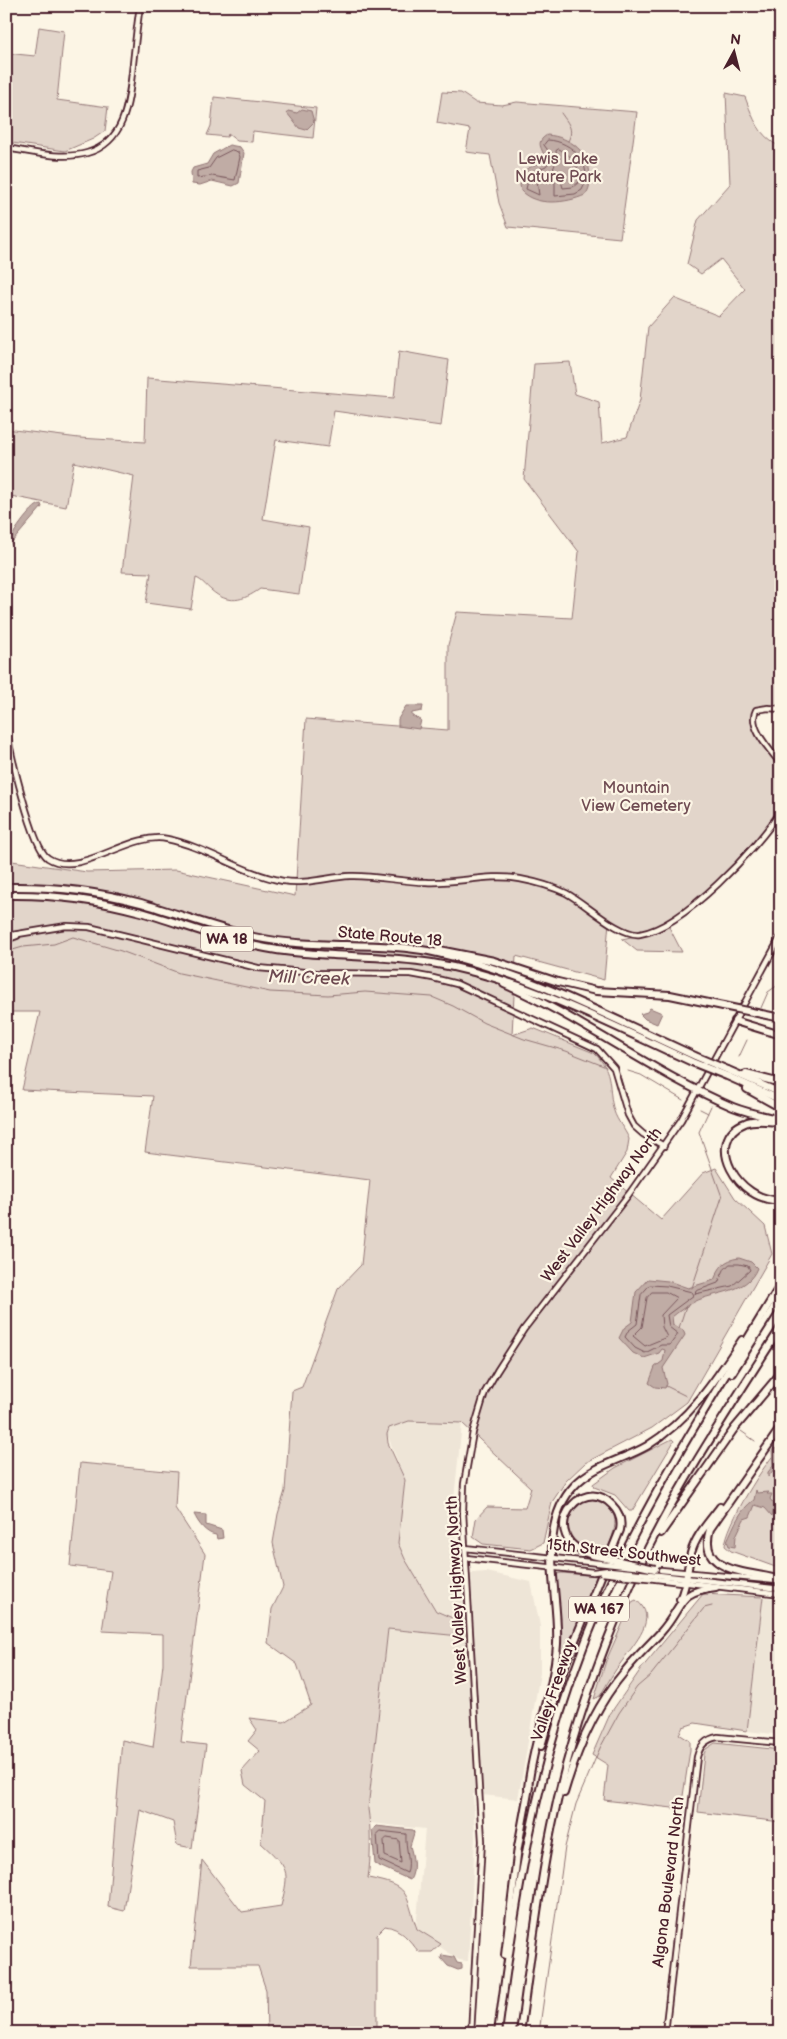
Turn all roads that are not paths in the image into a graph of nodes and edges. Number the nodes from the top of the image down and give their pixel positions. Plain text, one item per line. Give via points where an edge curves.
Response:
1 (140, 6) edge
2 (6, 148) edge
3 (781, 709) edge
4 (6, 728) edge
5 (781, 764) edge
6 (781, 811) edge
7 (6, 887) edge
8 (6, 895) edge
9 (28, 932) junction
10 (6, 936) edge
11 (781, 936) edge
12 (6, 940) edge
13 (384, 947) junction
14 (487, 976) junction
15 (781, 1018) edge
16 (734, 1021) junction
17 (781, 1036) edge
18 (693, 1059) junction
19 (727, 1073) junction
20 (736, 1081) junction
21 (781, 1083) edge
22 (698, 1090) junction
23 (781, 1093) edge
24 (781, 1100) edge
25 (781, 1108) edge
26 (781, 1121) edge
27 (664, 1146) junction
28 (781, 1200) edge
29 (781, 1284) edge
30 (781, 1296) edge
31 (781, 1327) edge
32 (781, 1373) edge
33 (708, 1406) junction
34 (781, 1427) edge
35 (758, 1461) junction
36 (465, 1548) junction
37 (466, 1558) junction
38 (552, 1559) junction
39 (591, 1559) junction
40 (643, 1559) junction
41 (553, 1567) junction
42 (657, 1574) junction
43 (687, 1578) junction
44 (781, 1580) edge
45 (716, 1587) junction
46 (781, 1589) edge
47 (781, 1594) edge
48 (670, 1621) junction
49 (781, 1743) edge
50 (528, 1788) junction
51 (546, 1854) junction
52 (506, 1973) junction
53 (471, 2033) edge
54 (498, 2033) edge
55 (520, 2033) edge
56 (664, 2033) edge

1 - 2 main road via 128,108 113,137 87,153 58,156
3 - 5 main road via 760,708 753,718
4 - 6 main road via 35,837 44,856 57,862 97,857 142,839 158,838 172,840 283,881 309,882 347,876 427,883 505,877 542,883 635,934 668,924 697,903 760,838
7 - 13 highway, State Route 18 / WA 18 via 53,888 114,897 265,939
8 - 14 highway, State Route 18 / WA 18 via 54,896 115,906 260,947 301,953 408,959
9 - 10 main road
9 - 12 main road
9 - 27 main road via 66,926 90,927 258,968 316,973 411,974 457,984 598,1049 614,1068 634,1126
11 - 16 main road, West Valley Highway North
13 - 15 highway, bridge via 419,947 463,954 596,991 670,996
13 - 18 highway, State Route 18 / WA 18 via 437,953 501,971 566,997
14 - 18 highway, State Route 18 / WA 18 via 522,986
14 - 22 highway via 546,1005
16 - 17 highway
16 - 22 main road, West Valley Highway North
18 - 19 highway, State Route 18 / WA 18, bridge
19 - 20 highway, State Route 18 / WA 18
19 - 21 highway
19 - 23 highway, State Route 18 / WA 18
20 - 24 highway, State Route 18 / WA 18
20 - 25 highway
22 - 26 highway via 734,1107
22 - 27 main road, West Valley Highway North
26 - 28 highway via 742,1124 734,1130 726,1150 731,1170 744,1188 759,1196
27 - 36 main road, West Valley Highway North via 524,1329 485,1392 473,1432 464,1484
29 - 33 highway, Valley Freeway / WA 167
29 - 38 highway via 693,1409 647,1446 590,1473 570,1490 558,1513
30 - 33 highway
31 - 40 highway, Valley Freeway / WA 167
32 - 40 highway via 734,1429
33 - 52 highway, Valley Freeway / WA 167 via 621,1560 575,1668 550,1744 529,1829
34 - 35 highway
35 - 43 highway via 702,1529 691,1552
35 - 44 highway via 710,1530 708,1548 717,1563 728,1568
36 - 37 main road, West Valley Highway North
36 - 38 main road, 15th Street Southwest
37 - 41 main road, 15th Street Southwest
37 - 53 main road, West Valley Highway North via 482,1841
38 - 39 main road, 15th Street Southwest
38 - 41 highway
39 - 42 highway, bridge
39 - 50 highway via 573,1547 564,1527 574,1503 582,1497 592,1496 604,1498 613,1506 620,1519 620,1530 566,1662
40 - 51 highway, Valley Freeway / WA 167 via 614,1624 585,1704 566,1765
41 - 42 main road, 15th Street Southwest, bridge
41 - 50 highway via 557,1627 555,1659
42 - 43 main road, 15th Street Southwest
42 - 43 main road, 15th Street Southwest
43 - 44 main road, 15th Street Southwest
43 - 45 main road, 15th Street Southwest
43 - 46 main road
43 - 48 highway
45 - 47 main road, 15th Street Southwest
45 - 48 highway via 689,1593
48 - 51 highway via 624,1671 591,1724 573,1762
49 - 56 main road, Algona Boulevard North via 721,1737 710,1739 700,1747
50 - 52 highway via 513,1884 505,1952
51 - 55 highway, Valley Freeway / WA 167
52 - 54 highway, Valley Freeway / WA 167

